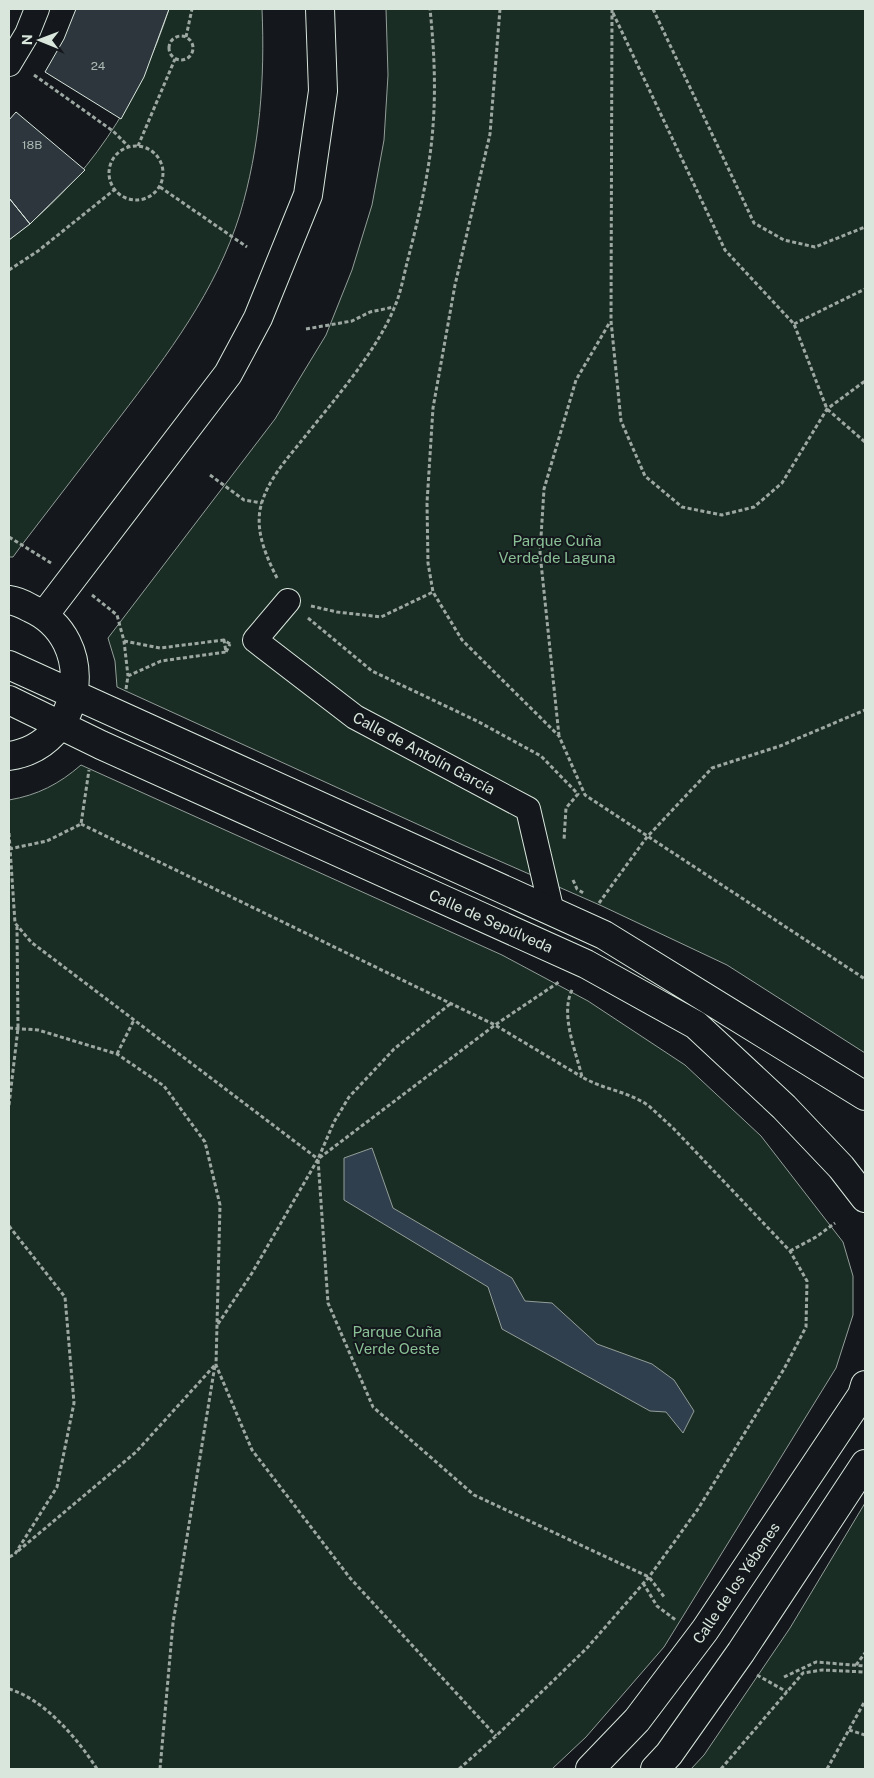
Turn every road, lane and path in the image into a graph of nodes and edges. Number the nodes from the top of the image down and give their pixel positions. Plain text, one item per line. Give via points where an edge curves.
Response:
1 (37, 9) edge
2 (192, 9) edge
3 (320, 9) edge
4 (430, 9) edge
5 (500, 9) edge
6 (653, 9) edge
7 (612, 10) edge
8 (186, 37) junction
9 (175, 58) junction
10 (9, 64) edge
11 (34, 75) dead end
12 (138, 146) junction
13 (130, 147) junction
14 (160, 187) junction
15 (114, 190) junction
16 (865, 227) edge
17 (247, 247) dead end
18 (9, 270) edge
19 (865, 289) edge
20 (395, 306) junction
21 (611, 321) junction
22 (794, 324) junction
23 (306, 329) dead end
24 (865, 381) edge
25 (827, 409) junction
26 (865, 442) edge
27 (210, 475) dead end
28 (262, 503) junction
29 (9, 538) edge
30 (52, 564) dead end
31 (433, 592) junction
32 (92, 594) dead end
33 (9, 600) edge
34 (288, 601) junction
35 (45, 614) junction
36 (224, 640) dead end
37 (124, 641) junction
38 (226, 652) dead end
39 (9, 665) edge
40 (128, 676) junction
41 (125, 692) dead end
42 (73, 696) junction
43 (9, 700) edge
44 (865, 710) edge
45 (60, 726) junction
46 (559, 736) junction
47 (9, 756) edge
48 (90, 763) dead end
49 (81, 824) junction
50 (9, 833) edge
51 (647, 837) junction
52 (564, 845) dead end
53 (10, 849) edge
54 (571, 877) dead end
55 (599, 903) junction
56 (552, 912) junction
57 (17, 926) junction
58 (604, 935) junction
59 (586, 964) junction
60 (865, 979) edge
61 (450, 1004) junction
62 (134, 1020) junction
63 (495, 1025) junction
64 (9, 1028) edge
65 (18, 1028) junction
66 (117, 1054) junction
67 (582, 1077) junction
68 (865, 1096) edge
69 (9, 1105) edge
70 (318, 1159) junction
71 (865, 1198) edge
72 (835, 1223) dead end
73 (9, 1226) edge
74 (790, 1251) junction
75 (218, 1325) junction
76 (216, 1365) junction
77 (865, 1385) edge
78 (865, 1464) edge
79 (15, 1554) junction
80 (9, 1557) edge
81 (649, 1577) junction
82 (643, 1583) junction
83 (666, 1598) dead end
84 (657, 1606) dead end
85 (865, 1653) edge
86 (856, 1665) junction
87 (865, 1666) edge
88 (865, 1672) edge
89 (784, 1676) dead end
90 (9, 1689) edge
91 (865, 1701) edge
92 (849, 1730) junction
93 (865, 1735) edge
94 (496, 1736) junction
95 (97, 1769) edge
96 (160, 1769) edge
97 (459, 1769) edge
98 (590, 1769) edge
99 (655, 1769) edge
100 (721, 1769) edge
101 (827, 1769) edge

1 - 10 street
2 - 8 path
3 - 35 street via 323,91 308,195 258,318 228,374
4 - 20 path via 433,126 420,215
5 - 31 path via 490,134 455,285 433,408 427,503 428,564
6 - 16 path via 754,223 784,240 815,246
7 - 21 path
7 - 22 path via 725,250
8 - 9 path via 178,36 171,41 168,48
8 - 9 path via 193,46 191,54 186,59
9 - 12 path
11 - 13 path via 113,131
12 - 13 path
12 - 14 path via 155,153 160,161 163,169
13 - 15 path via 114,156 110,164 110,182
14 - 15 path via 155,194 138,201 129,200
14 - 17 path
15 - 18 path
19 - 22 path
20 - 23 path via 370,312 352,321
20 - 28 path via 374,343 333,401 276,474
21 - 25 path via 621,421 645,476 682,507 722,515 754,507 782,483
21 - 46 path via 576,380 544,489 540,553
22 - 25 path
24 - 25 path
25 - 26 path
27 - 28 path via 244,500
28 - 34 path via 259,531 269,563
29 - 30 path
31 - 34 path via 381,617 337,612
31 - 46 path via 462,640
32 - 37 path via 117,615
33 - 35 street
34 - 52 path via 372,671 477,720 541,756 578,794 566,808
34 - 56 street, Calle de Antolín García via 255,640 355,717 528,809
35 - 42 street via 64,636 75,662
36 - 37 path via 160,648
37 - 40 path
38 - 40 path via 161,662
39 - 42 street
40 - 41 path
42 - 45 street
42 - 56 street
43 - 45 street, Calle de Sepúlveda
44 - 51 path via 780,746 712,768
45 - 47 street via 50,737 23,754
45 - 59 street, Calle de Sepúlveda
46 - 51 path via 585,795
48 - 49 path
49 - 53 path via 47,841
49 - 61 path
50 - 53 path
51 - 55 path
51 - 60 path
53 - 57 path
54 - 55 path via 577,889
55 - 58 path
56 - 58 street
57 - 62 path via 31,942
57 - 65 path
58 - 68 street
59 - 63 path
59 - 67 path via 567,998 569,1024
59 - 71 street, Calle de Sepúlveda via 696,1025 784,1107 841,1167
61 - 63 path
61 - 70 path via 394,1049 349,1097
62 - 66 path
62 - 70 path
63 - 67 path
63 - 70 path
64 - 65 path
65 - 66 path via 38,1030
65 - 69 path
66 - 75 path via 164,1086 205,1142 220,1205
67 - 74 path via 594,1084 629,1094 649,1106
70 - 75 path
70 - 81 path via 328,1303 373,1407 474,1495
72 - 74 path
73 - 79 path via 64,1297 74,1402 57,1487
74 - 81 path via 807,1281 806,1327 698,1509
75 - 76 path
76 - 79 path via 136,1452
76 - 94 path via 258,1458 350,1578
76 - 96 path via 173,1623
77 - 98 street, Calle de los Yébenes via 862,1395 705,1630 637,1720
78 - 99 street via 738,1657 670,1754
79 - 80 path
81 - 82 path
81 - 83 path
82 - 84 path
82 - 94 path via 587,1648
85 - 86 path
86 - 87 path
86 - 89 path via 816,1662
88 - 100 path via 822,1670 803,1673
90 - 95 path via 26,1694 79,1741
91 - 92 path
92 - 93 path
92 - 101 path
94 - 97 path

